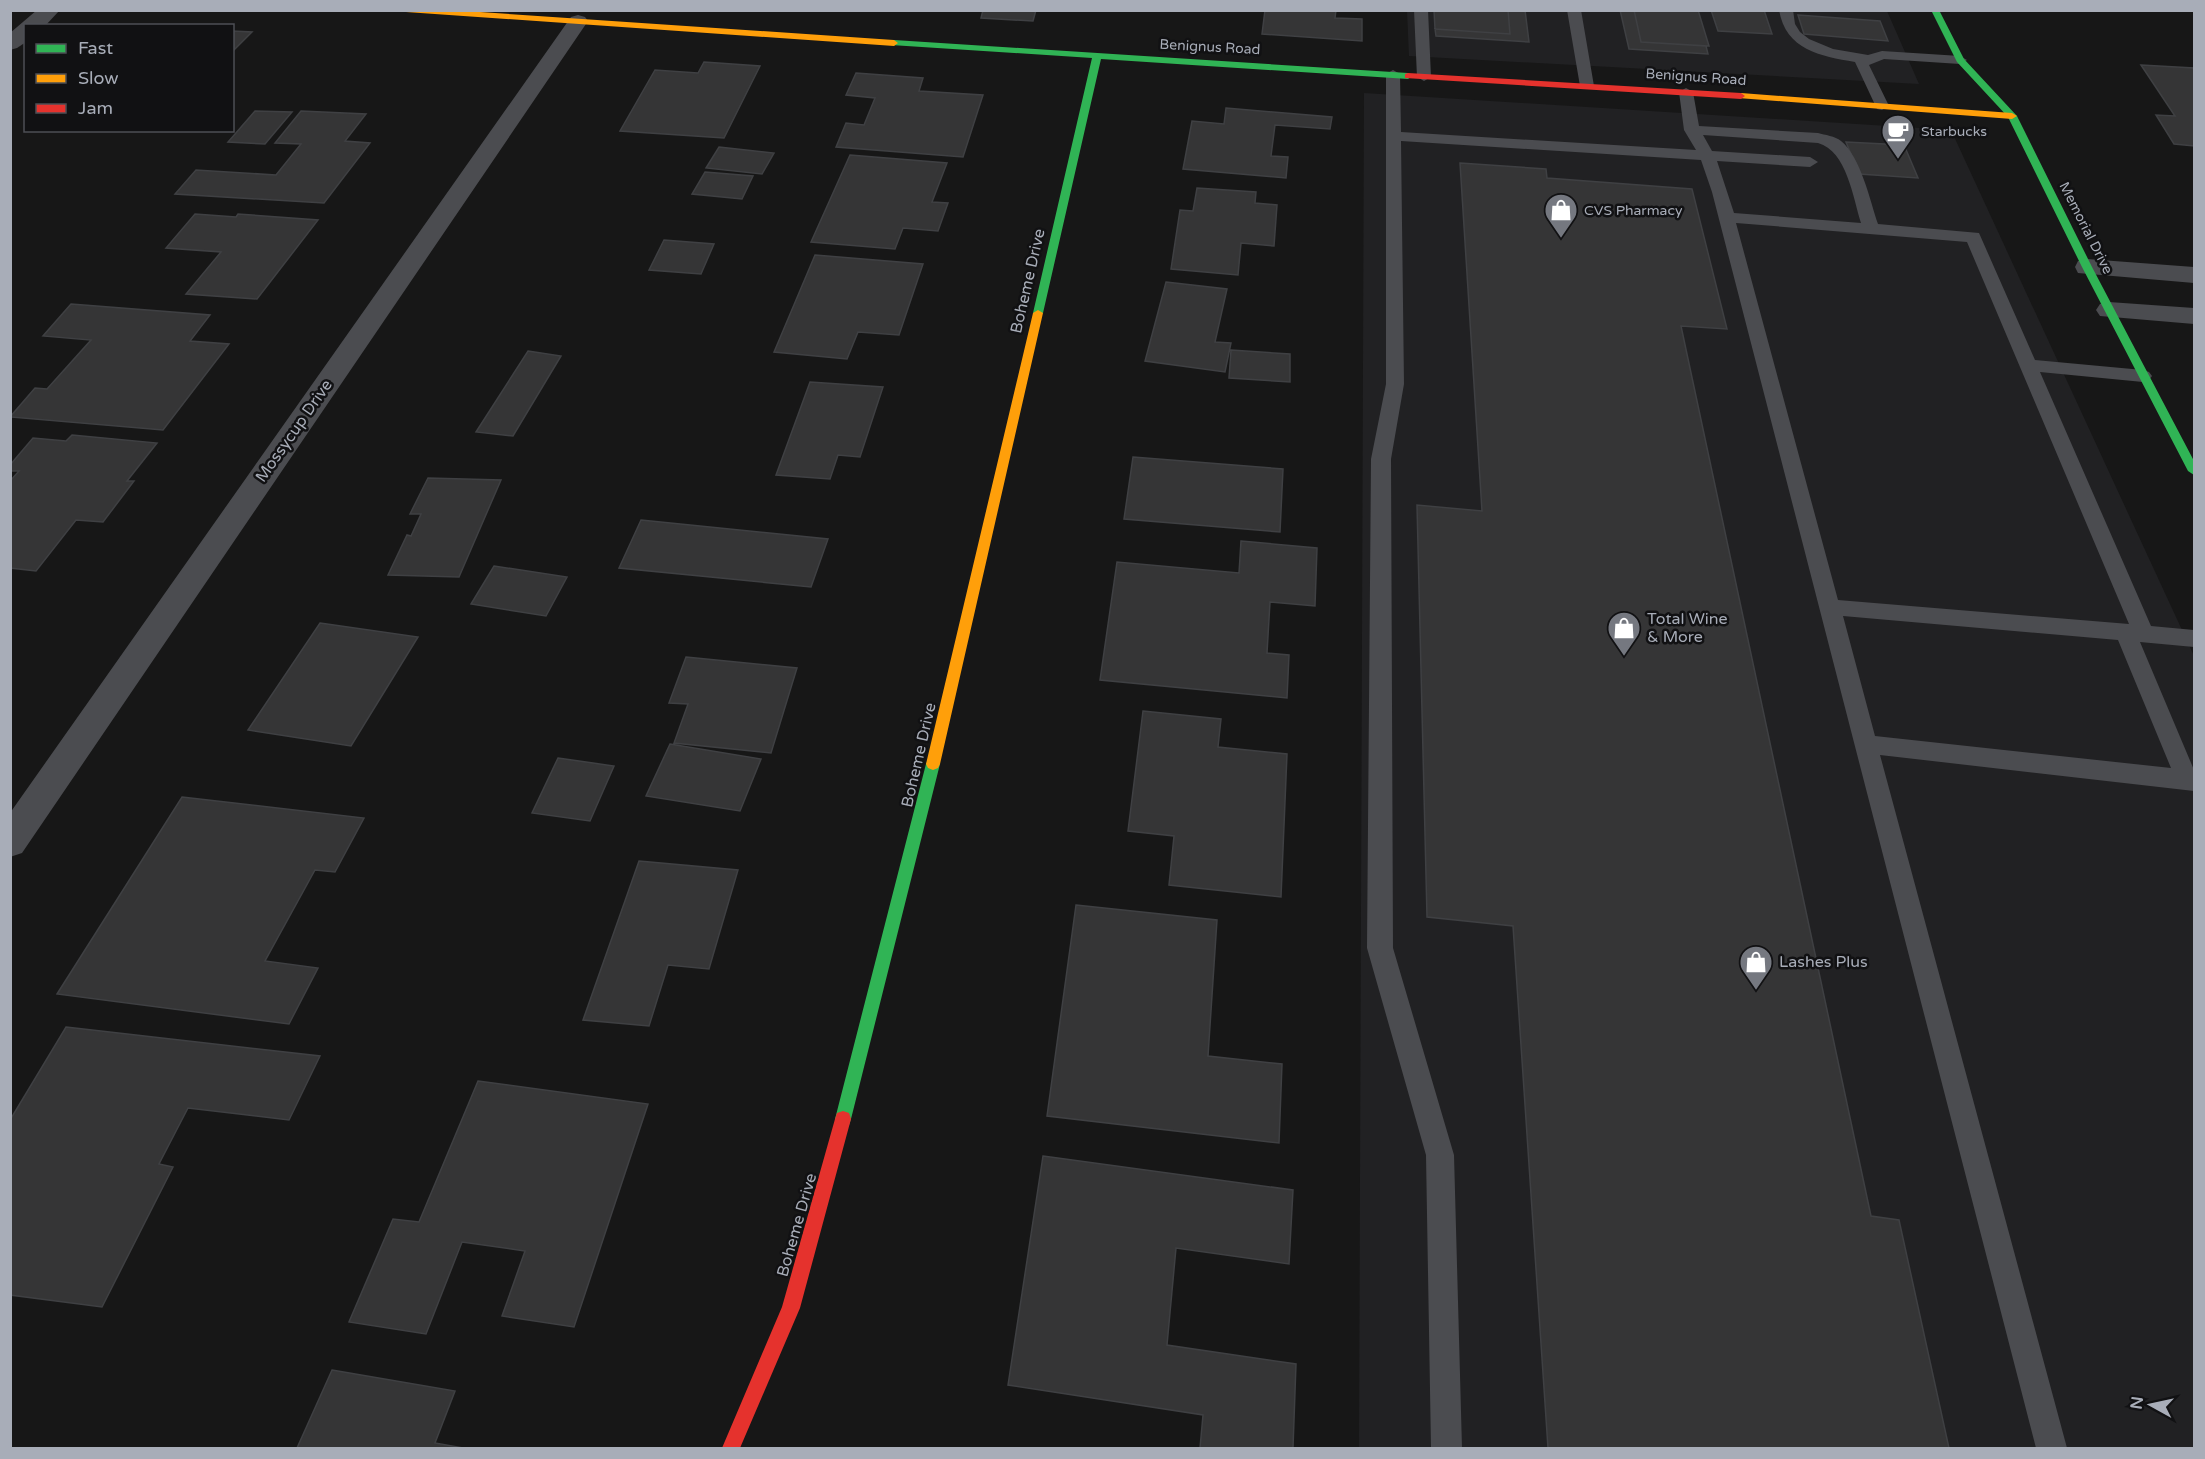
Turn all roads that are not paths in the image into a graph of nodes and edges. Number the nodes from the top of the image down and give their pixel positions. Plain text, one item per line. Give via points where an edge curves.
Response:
1 (50, 10) edge
2 (406, 10) edge
3 (1421, 10) edge
4 (1574, 10) edge
5 (1786, 10) edge
6 (1935, 10) edge
7 (578, 21) junction
8 (34, 24) edge
9 (24, 33) edge
10 (10, 44) edge
11 (1097, 57) junction
12 (1869, 60) junction
13 (1960, 60) junction
14 (1393, 74) junction
15 (1424, 77) junction
16 (1587, 86) junction
17 (1686, 92) junction
18 (1882, 106) junction
19 (2012, 116) junction
20 (1692, 130) junction
21 (1392, 136) junction
22 (1707, 155) junction
23 (1810, 162) dead end
24 (1726, 217) junction
25 (1871, 228) junction
26 (2087, 267) junction
27 (2194, 275) edge
28 (2109, 310) junction
29 (2194, 316) edge
30 (2028, 365) junction
31 (2144, 376) junction
32 (2194, 471) edge
33 (1829, 607) junction
34 (2134, 632) junction
35 (2194, 638) edge
36 (1865, 744) junction
37 (2191, 780) edge
38 (10, 842) edge
39 (731, 1449) edge
40 (1446, 1449) edge
41 (2052, 1449) edge

1 - 8 street
2 - 7 street, Benignus Road
3 - 15 lane
4 - 16 lane
5 - 12 lane via 1793,34 1800,41
6 - 13 street, Memorial Drive
7 - 11 street, Benignus Road
7 - 38 street, Mossycup Drive
9 - 10 street
11 - 14 street, Benignus Road
11 - 39 street, Boheme Drive via 924,805 857,1068 791,1308
12 - 13 lane via 1882,55
12 - 18 lane via 1862,63
13 - 19 street, Memorial Drive
14 - 15 street, Benignus Road
14 - 21 lane
15 - 16 street, Benignus Road
16 - 17 street, Benignus Road
17 - 18 street, Benignus Road
17 - 20 lane
18 - 19 street, Benignus Road
19 - 26 street, Memorial Drive
20 - 22 lane
20 - 25 lane via 1831,141 1846,161
21 - 22 lane
21 - 40 lane via 1395,384 1381,459 1380,948 1440,1155
22 - 23 lane
22 - 24 lane
24 - 25 lane
24 - 33 lane
25 - 30 lane via 1973,237
26 - 27 street
26 - 28 street, Memorial Drive
28 - 29 street
28 - 31 street, Memorial Drive
30 - 31 lane
30 - 34 lane
31 - 32 street, Memorial Drive
33 - 34 lane
33 - 36 lane
34 - 35 lane
34 - 37 lane
36 - 37 lane
36 - 41 lane

